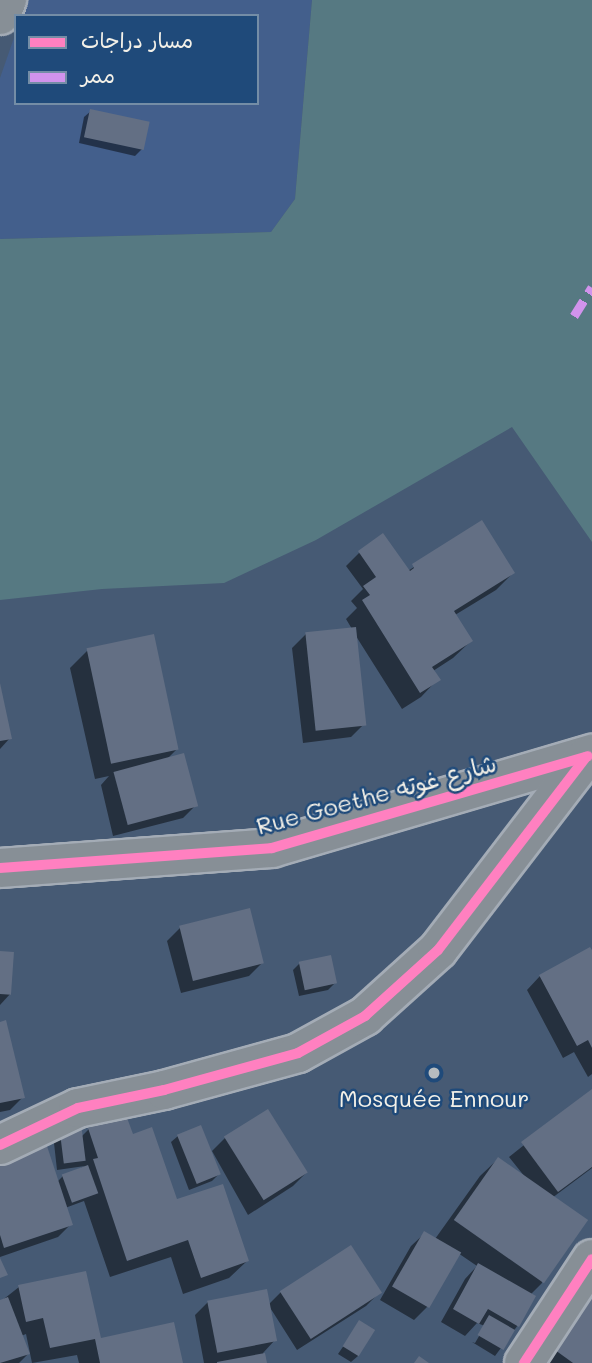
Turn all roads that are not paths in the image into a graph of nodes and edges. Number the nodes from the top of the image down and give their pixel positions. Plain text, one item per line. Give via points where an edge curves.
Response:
1 (7, 0) edge
2 (0, 15) edge
3 (589, 755) edge
4 (0, 868) edge
5 (0, 1145) edge
6 (592, 1259) edge
7 (524, 1363) edge

1 - 2 street
3 - 4 street, Rue Goethe شارع غوته via 272,848
3 - 5 street via 438,950 365,1016 298,1053 78,1108
6 - 7 street

